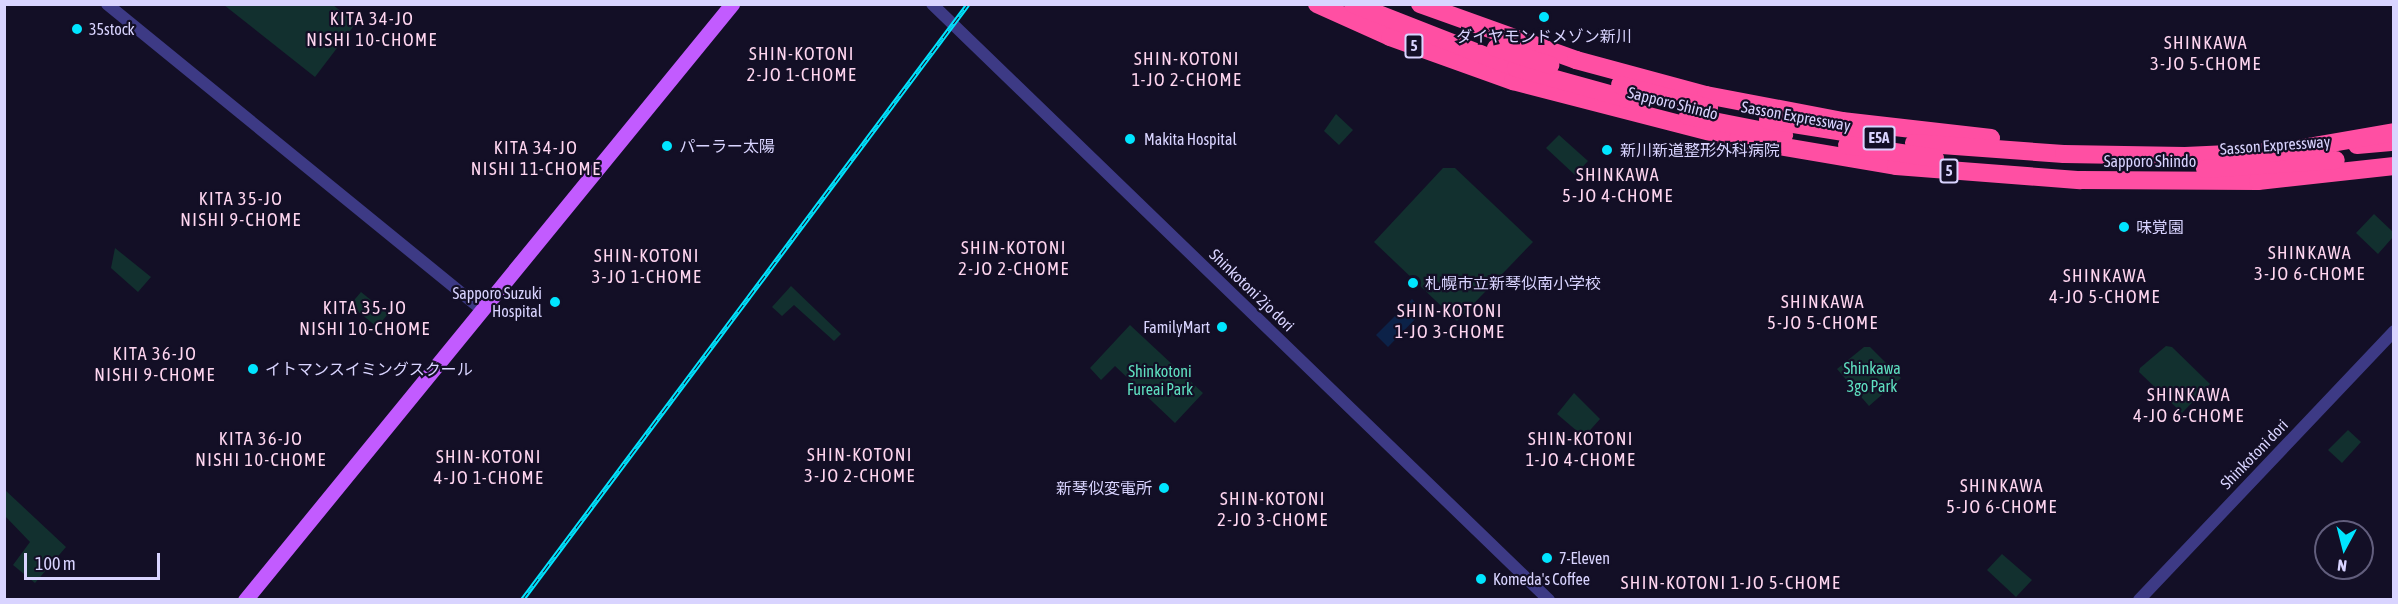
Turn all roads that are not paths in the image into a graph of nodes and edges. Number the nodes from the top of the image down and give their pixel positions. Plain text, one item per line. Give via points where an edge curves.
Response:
1 (108, 4) edge
2 (732, 4) edge
3 (932, 4) edge
4 (1317, 4) edge
5 (1353, 4) edge
6 (1382, 4) edge
7 (1419, 4) edge
8 (2394, 133) edge
9 (2394, 142) edge
10 (2274, 153) junction
11 (2394, 155) edge
12 (2394, 165) edge
13 (2228, 169) junction
14 (482, 310) junction
15 (2394, 331) edge
16 (245, 600) edge
17 (1549, 600) edge
18 (2139, 600) edge

1 - 14 street
2 - 14 main road
3 - 17 street, Shinkotoni 2jo dori
4 - 12 highway, Sapporo Shindo / 5 via 1390,37 1513,81 1738,139 1949,171 2080,180 2258,181
5 - 13 highway, Sasson Expressway / E5A via 1516,68 1685,115 1799,138 1940,159 2080,169
6 - 10 highway, Sasson Expressway / E5A via 1512,54 1676,101 1806,128 1988,150 2185,156
7 - 8 highway, Sapporo Shindo / 5 via 1522,42 1706,95 1943,134 2147,145
8 - 10 highway, bridge
9 - 10 highway, Sasson Expressway / E5A, bridge
11 - 13 highway, Sasson Expressway / E5A
12 - 13 highway
14 - 16 main road
15 - 18 street, Shinkotoni dori

